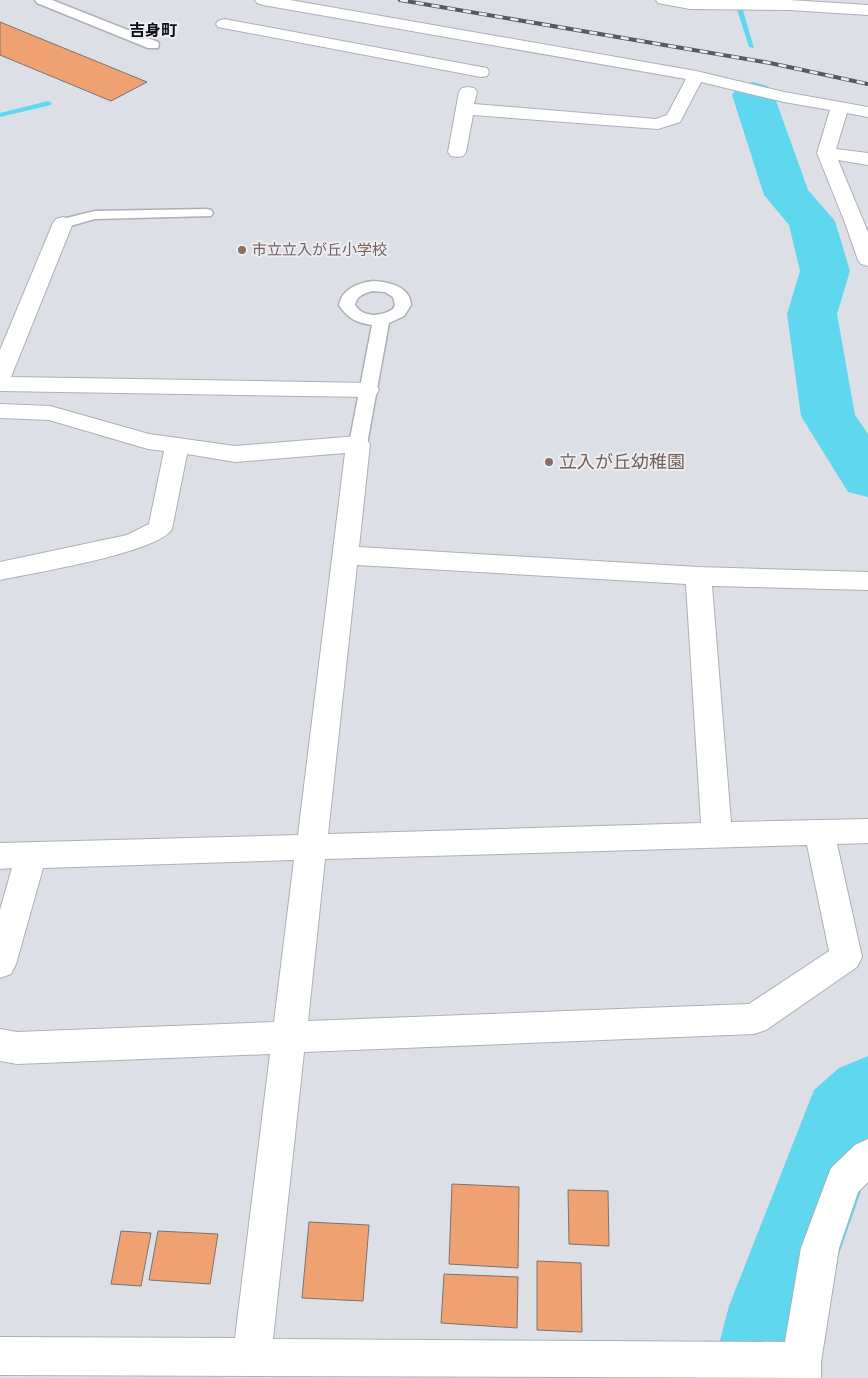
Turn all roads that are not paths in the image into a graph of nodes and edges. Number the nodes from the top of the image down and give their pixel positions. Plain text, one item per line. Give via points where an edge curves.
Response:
1 (41, 0) edge
2 (263, 0) edge
3 (664, 0) edge
4 (683, 2) edge
5 (789, 3) edge
6 (868, 10) edge
7 (224, 24) dead end
8 (506, 42) junction
9 (153, 45) dead end
10 (481, 72) junction
11 (696, 76) junction
12 (840, 107) junction
13 (465, 109) junction
14 (868, 112) edge
15 (457, 152) dead end
16 (826, 153) junction
17 (868, 160) edge
18 (206, 214) dead end
19 (861, 221) edge
20 (63, 223) joint
21 (868, 260) edge
22 (381, 320) dead end
23 (0, 377) edge
24 (0, 384) edge
25 (368, 390) junction
26 (0, 411) edge
27 (358, 444) junction
28 (177, 446) junction
29 (345, 555) junction
30 (0, 571) edge
31 (698, 576) junction
32 (868, 581) edge
33 (868, 831) edge
34 (819, 832) junction
35 (717, 836) junction
36 (311, 848) junction
37 (0, 856) edge
38 (31, 856) junction
39 (0, 964) edge
40 (289, 1038) junction
41 (0, 1045) edge
42 (868, 1157) edge
43 (0, 1356) edge
44 (252, 1358) junction
45 (801, 1370) edge

1 - 9 lane
2 - 8 street
3 - 4 street
4 - 5 street via 740,6
5 - 6 street
7 - 10 street
8 - 10 street
8 - 11 street
10 - 13 street via 470,86
11 - 12 street
11 - 13 street via 674,118 658,124
12 - 14 street
12 - 16 street
13 - 15 street
16 - 17 street
16 - 19 street
18 - 20 lane via 95,215
19 - 21 street
20 - 23 street
22 - 25 lane
24 - 25 street
25 - 27 lane
26 - 28 street via 50,413
27 - 28 street via 236,454
27 - 29 street
28 - 30 street via 160,529 133,542
29 - 31 street
29 - 36 street
31 - 32 street
31 - 35 street
33 - 34 street
34 - 35 street
34 - 40 street via 846,957 754,1019
35 - 36 street
36 - 38 street
36 - 40 street
37 - 38 street
38 - 39 street
40 - 41 street via 17,1048
40 - 44 street
42 - 45 street via 844,1181 820,1248
43 - 44 street
44 - 45 street

